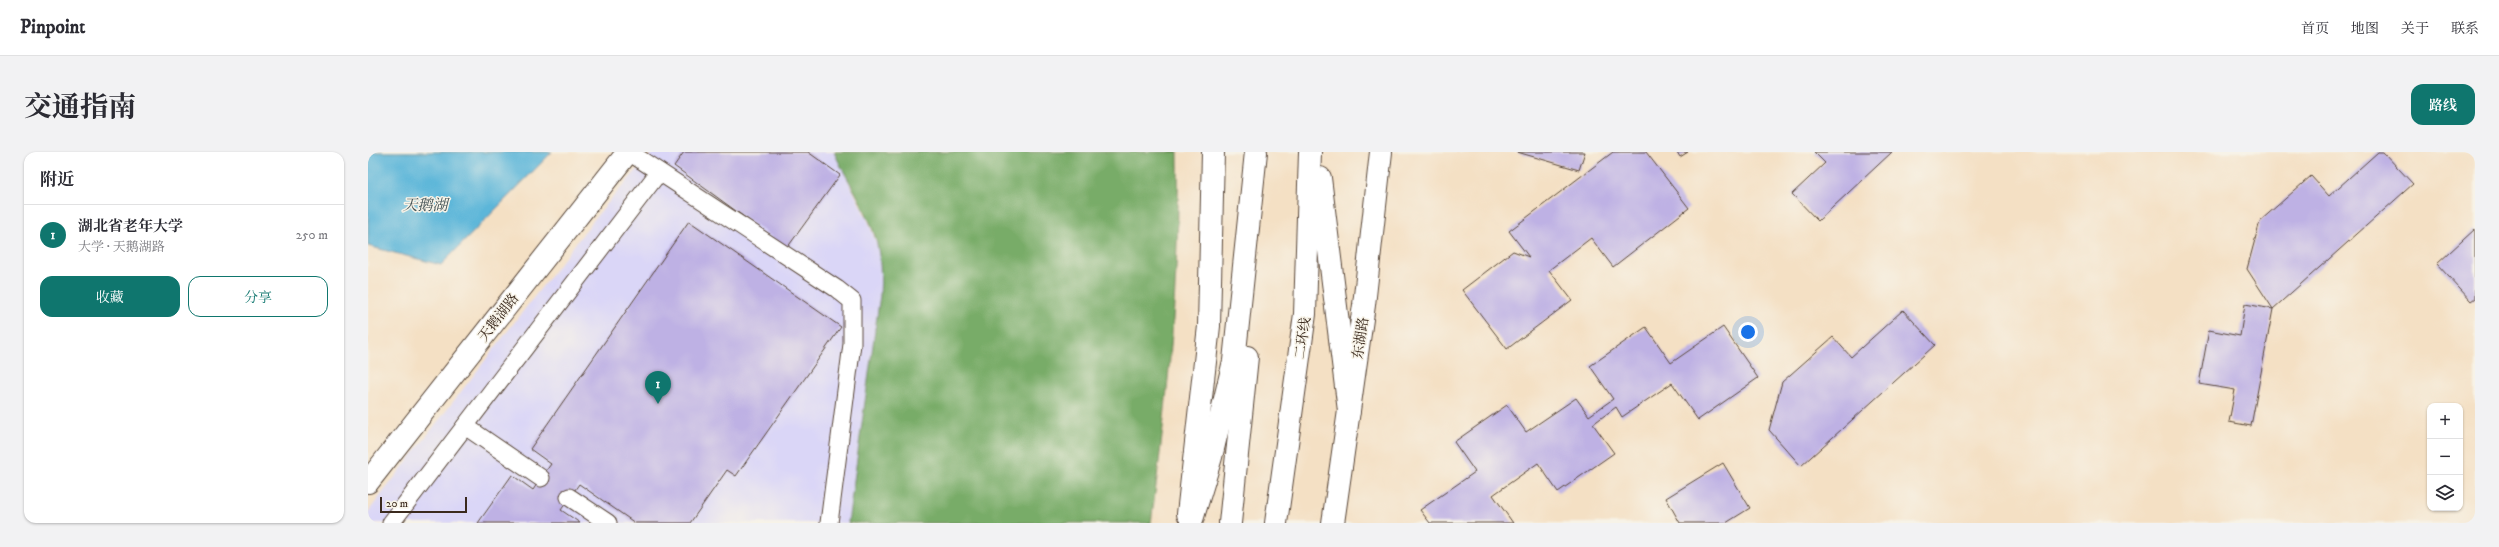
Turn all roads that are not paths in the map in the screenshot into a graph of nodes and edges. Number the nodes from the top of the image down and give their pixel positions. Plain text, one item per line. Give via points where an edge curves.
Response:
1 (628, 152) edge
2 (1213, 152) edge
3 (1257, 152) edge
4 (1310, 152) edge
5 (1317, 152) edge
6 (1381, 152) edge
7 (659, 172) junction
8 (1349, 411) junction
9 (465, 426) junction
10 (541, 478) dead end
11 (368, 482) edge
12 (569, 497) dead end
13 (391, 523) edge
14 (608, 523) edge
15 (829, 523) edge
16 (1187, 523) edge
17 (1191, 523) edge
18 (1230, 523) edge
19 (1276, 523) edge
20 (1333, 523) edge

1 - 7 lane
1 - 11 main road, 天鹅湖路
2 - 16 main road via 1209,326
3 - 17 main road via 1234,362 1211,457
3 - 18 main road via 1254,274
4 - 19 main road, 二环线 via 1305,314
5 - 8 main road
6 - 8 main road, 东湖路
7 - 9 lane
7 - 15 lane via 852,301 852,344
8 - 20 main road, 东湖路
9 - 10 lane
9 - 13 lane
12 - 14 lane

